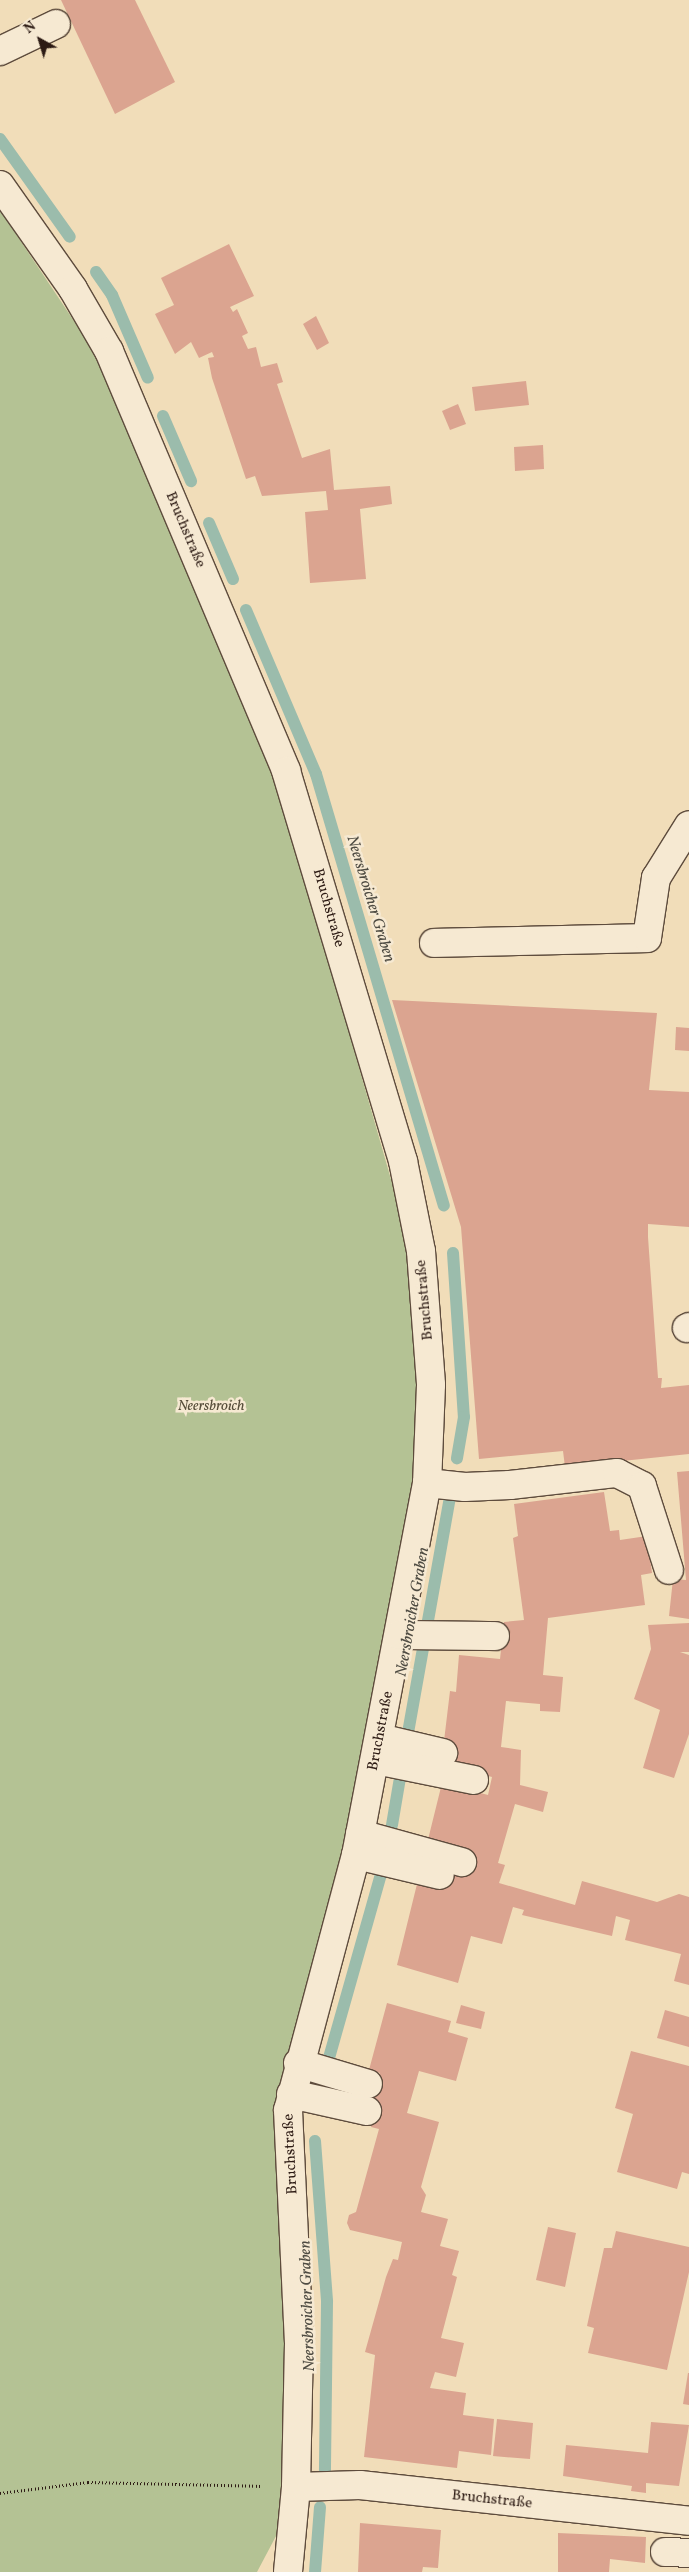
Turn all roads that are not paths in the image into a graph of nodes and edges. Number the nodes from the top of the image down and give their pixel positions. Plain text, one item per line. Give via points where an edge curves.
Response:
1 (56, 24) dead end
2 (0, 51) edge
3 (0, 185) edge
4 (689, 825) edge
5 (434, 943) dead end
6 (445, 1485) junction
7 (669, 1570) dead end
8 (418, 1635) junction
9 (495, 1636) dead end
10 (403, 1753) junction
11 (474, 1780) dead end
12 (377, 1849) junction
13 (451, 1869) dead end
14 (317, 2068) junction
15 (368, 2084) dead end
16 (308, 2097) junction
17 (367, 2111) dead end
18 (296, 2487) junction
19 (689, 2521) edge
20 (288, 2572) edge

1 - 2 street
3 - 6 street, Bruchstraße via 73,289 109,351 294,793 403,1161 413,1206
4 - 5 street via 656,878 646,938
6 - 7 street via 617,1473 642,1486
6 - 8 street, Bruchstraße
8 - 9 street
8 - 10 street, Bruchstraße
10 - 11 street
10 - 12 street, Bruchstraße
12 - 13 street
12 - 14 street, Bruchstraße
14 - 15 street
14 - 16 street, Bruchstraße
16 - 17 street
16 - 18 street, Bruchstraße via 288,2125 299,2309
18 - 19 street, Bruchstraße via 360,2485
18 - 20 street, Bruchstraße

